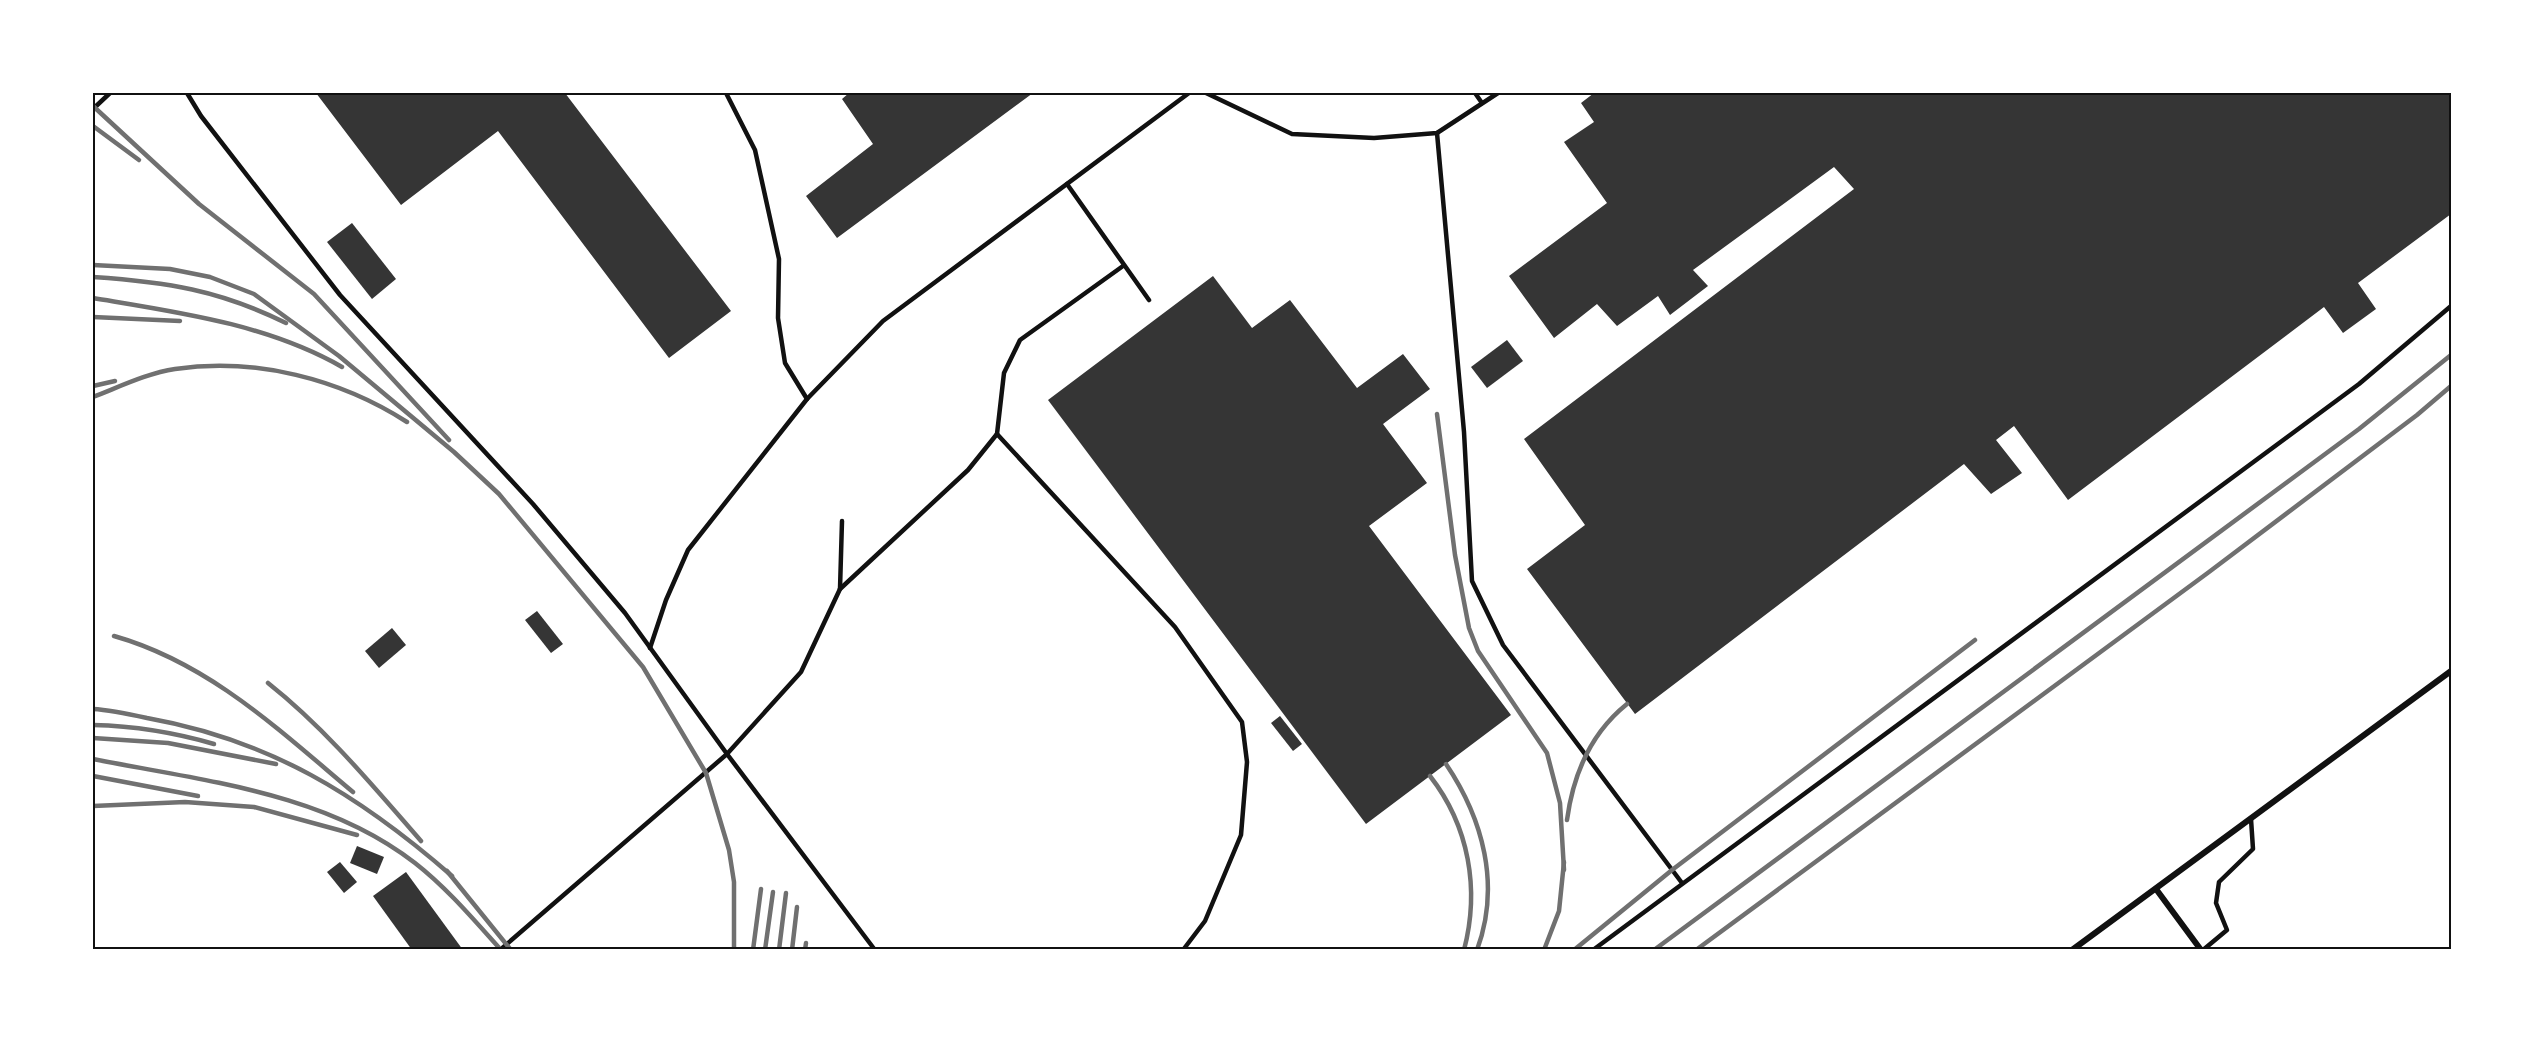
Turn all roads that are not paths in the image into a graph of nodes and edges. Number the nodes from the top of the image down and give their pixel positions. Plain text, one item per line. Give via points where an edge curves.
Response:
1 (110, 93) edge
2 (187, 93) edge
3 (726, 93) edge
4 (1189, 93) edge
5 (1206, 93) edge
6 (1475, 93) edge
7 (1498, 93) edge
8 (1482, 103) junction
9 (93, 109) edge
10 (1437, 133) junction
11 (1067, 184) junction
12 (1123, 266) junction
13 (1149, 300) dead end
14 (2451, 306) edge
15 (807, 399) junction
16 (997, 434) junction
17 (842, 521) dead end
18 (840, 589) junction
19 (650, 648) junction
20 (2451, 671) edge
21 (727, 754) junction
22 (2251, 819) junction
23 (1682, 883) junction
24 (2156, 889) junction
25 (500, 950) edge
26 (875, 950) edge
27 (1184, 950) edge
28 (1593, 950) edge
29 (2072, 950) edge
30 (2202, 950) edge

1 - 9 lane
2 - 19 lane via 340,295 533,504
3 - 15 lane via 755,150 779,259 778,318 785,363
4 - 11 lane
5 - 10 lane via 1292,134 1374,138
6 - 8 lane
7 - 8 lane
8 - 10 lane
10 - 23 lane via 1464,432 1472,581 1503,645
11 - 12 lane
11 - 15 lane via 883,321
12 - 13 lane
12 - 16 lane via 1020,340 1004,373
14 - 23 lane via 2359,384
15 - 19 lane via 688,550
16 - 18 lane via 968,471
16 - 27 lane via 1175,627 1242,722 1247,762 1241,835 1206,921
17 - 18 lane
18 - 21 lane via 801,672
19 - 21 lane
20 - 22 street
21 - 25 lane
21 - 26 lane
22 - 24 street
22 - 30 lane via 2253,849 2219,882 2216,903 2227,930
23 - 28 lane
24 - 29 street
24 - 30 street

